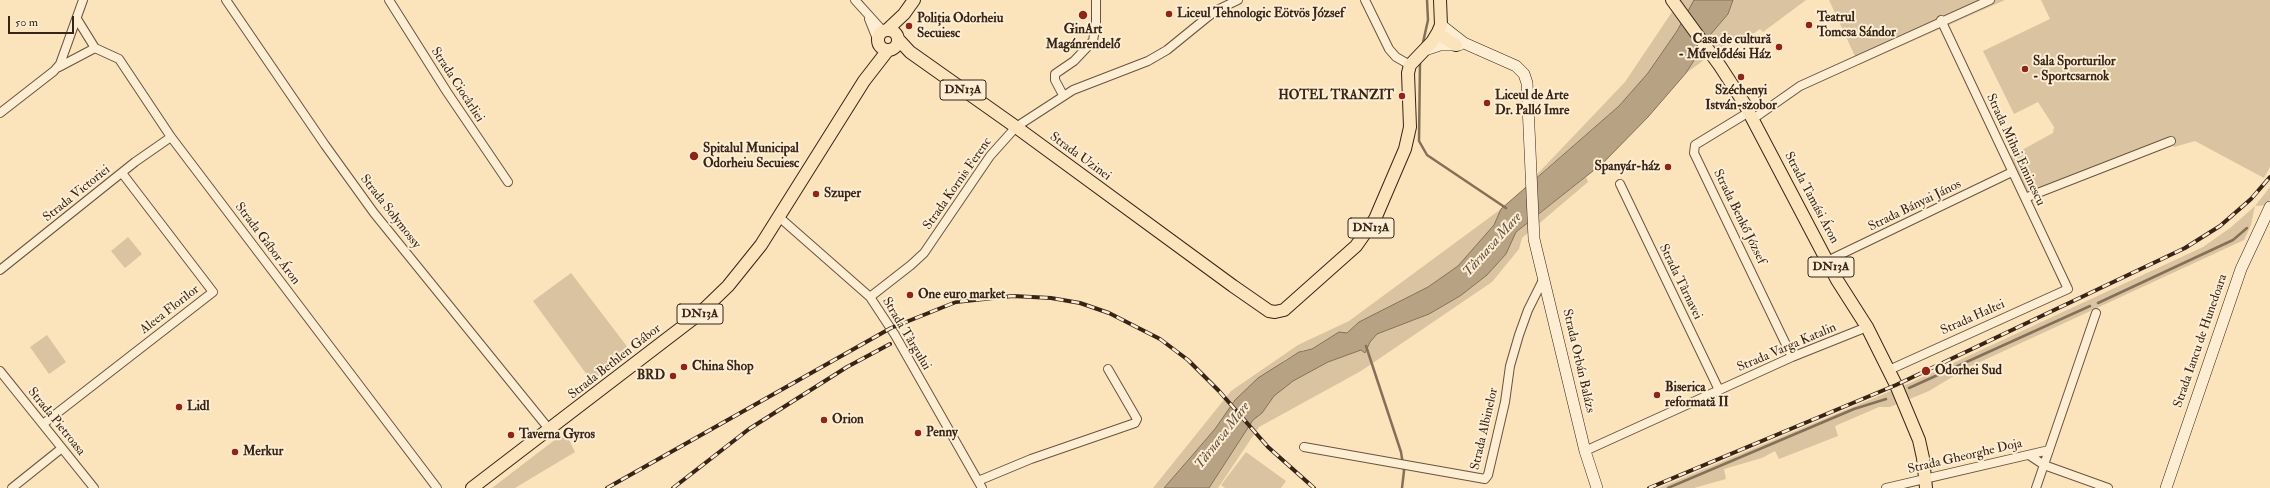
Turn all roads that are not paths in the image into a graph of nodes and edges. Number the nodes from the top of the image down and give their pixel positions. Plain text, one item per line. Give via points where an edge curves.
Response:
1 (83, 0) edge
2 (226, 0) edge
3 (389, 0) edge
4 (855, 0) edge
5 (914, 0) edge
6 (1096, 0) edge
7 (1238, 0) edge
8 (1366, 0) edge
9 (1440, 0) edge
10 (1672, 0) edge
11 (1990, 0) edge
12 (1975, 3) edge
13 (77, 19) junction
14 (1941, 20) junction
15 (1439, 29) junction
16 (887, 36) junction
17 (1456, 45) junction
18 (95, 48) junction
19 (1474, 48) junction
20 (889, 50) junction
21 (910, 52) junction
22 (1419, 56) junction
23 (54, 71) junction
24 (864, 81) junction
25 (1063, 95) junction
26 (0, 112) edge
27 (1751, 115) junction
28 (1016, 127) junction
29 (171, 137) junction
30 (2171, 141) dead end
31 (2012, 172) junction
32 (122, 173) junction
33 (508, 182) dead end
34 (1620, 184) dead end
35 (2025, 198) junction
36 (2270, 207) edge
37 (779, 217) junction
38 (2267, 218) edge
39 (1828, 261) junction
40 (0, 270) edge
41 (1543, 280) junction
42 (2068, 289) joint
43 (870, 297) junction
44 (2096, 314) dead end
45 (1867, 327) junction
46 (1792, 357) junction
47 (1108, 369) dead end
48 (1888, 370) junction
49 (0, 371) edge
50 (1719, 390) junction
51 (43, 424) junction
52 (550, 429) junction
53 (1304, 447) dead end
54 (62, 448) junction
55 (2049, 450) junction
56 (1584, 451) junction
57 (2029, 455) junction
58 (2044, 465) junction
59 (1926, 483) edge
60 (980, 485) edge
61 (12, 488) edge
62 (94, 488) edge
63 (437, 488) edge
64 (472, 488) edge
65 (1597, 488) edge
66 (1886, 488) edge
67 (2036, 488) edge
68 (2108, 488) edge
69 (2166, 488) edge

1 - 13 street
2 - 52 street, Strada Solymossy via 374,213
3 - 33 street, Strada Ciocârliei
4 - 16 street
5 - 16 main road, DN13A
6 - 25 street via 1093,41 1074,61 1055,74 1055,80
7 - 25 street, Strada Kornis Ferenc via 1215,11 1167,50 1148,61 1085,84
8 - 22 street via 1389,49 1396,57
9 - 15 main road
10 - 27 main road, Strada Tamási Áron / DN13A via 1713,55
11 - 12 street
12 - 14 street
13 - 18 street
13 - 23 street via 63,56
14 - 27 street via 1800,86
14 - 31 street, Strada Mihai Eminescu
15 - 17 main road
15 - 19 main road
15 - 22 main road
16 - 20 main road via 882,48
16 - 21 main road, DN13A
16 - 24 main road, DN13A
17 - 19 main road
17 - 22 main road via 1440,46
18 - 23 street
18 - 29 street, Strada Gábor Áron via 119,59
19 - 41 main road, Strada Orbán Balázs via 1516,66 1524,74 1528,84 1534,240
20 - 21 main road, DN13A
20 - 24 main road, DN13A
21 - 28 main road, Strada Uzinei / DN13A
22 - 28 main road, Strada Uzinei / DN13A via 1407,82 1410,127 1405,149 1368,233 1280,312 1269,311 1233,286
23 - 26 street
24 - 37 main road, Strada Bethlen Gábor / DN13A
25 - 28 street, Strada Kornis Ferenc
27 - 39 main road, Strada Tamási Áron / DN13A
27 - 46 street, Strada Benkő József via 1695,145 1694,153
28 - 43 street, Strada Kornis Ferenc via 990,156 924,253
29 - 32 street, Strada Victoriei
29 - 63 street, Strada Gábor Áron
30 - 35 street
31 - 35 street, Strada Mihai Eminescu
31 - 39 street, Strada Bányai János
32 - 40 street, Strada Victoriei
32 - 51 street, Aleea Florilor via 213,292
34 - 50 street, Strada Târnavei
35 - 42 street, Strada Mihai Eminescu
36 - 38 main road, Strada Iancu de Hunedoara
37 - 43 street, Strada Târgului
37 - 52 main road, Strada Bethlen Gábor / DN13A via 740,272 698,315
38 - 69 main road, Strada Iancu de Hunedoara via 2241,269
39 - 45 main road, Strada Tamási Áron / DN13A
41 - 53 street, Strada Albinelor via 1528,310 1512,359 1487,478
41 - 56 main road, Strada Orbán Balázs
42 - 48 street, Strada Haltei
43 - 60 street, Strada Târgului via 895,335
44 - 55 street
45 - 46 street, Strada Varga Katalin
45 - 48 main road, Strada Tamási Áron / DN13A
46 - 50 street, Strada Varga Katalin
47 - 60 street via 1137,419 1135,423 1031,459
48 - 59 main road, Strada Tamási Áron / DN13A via 1919,440
49 - 51 street, Strada Pietroasa
50 - 56 street, Strada Varga Katalin
51 - 54 street, Strada Pietroasa
52 - 64 main road, Strada Bethlen Gábor / DN13A
54 - 61 street
54 - 62 street, Strada Pietroasa
55 - 57 street, Strada Gheorghe Doja
55 - 58 street
56 - 65 main road, Strada Orbán Balázs
57 - 58 street
57 - 59 street, Strada Gheorghe Doja
58 - 67 street
58 - 68 street
59 - 66 street, Strada Gheorghe Doja

